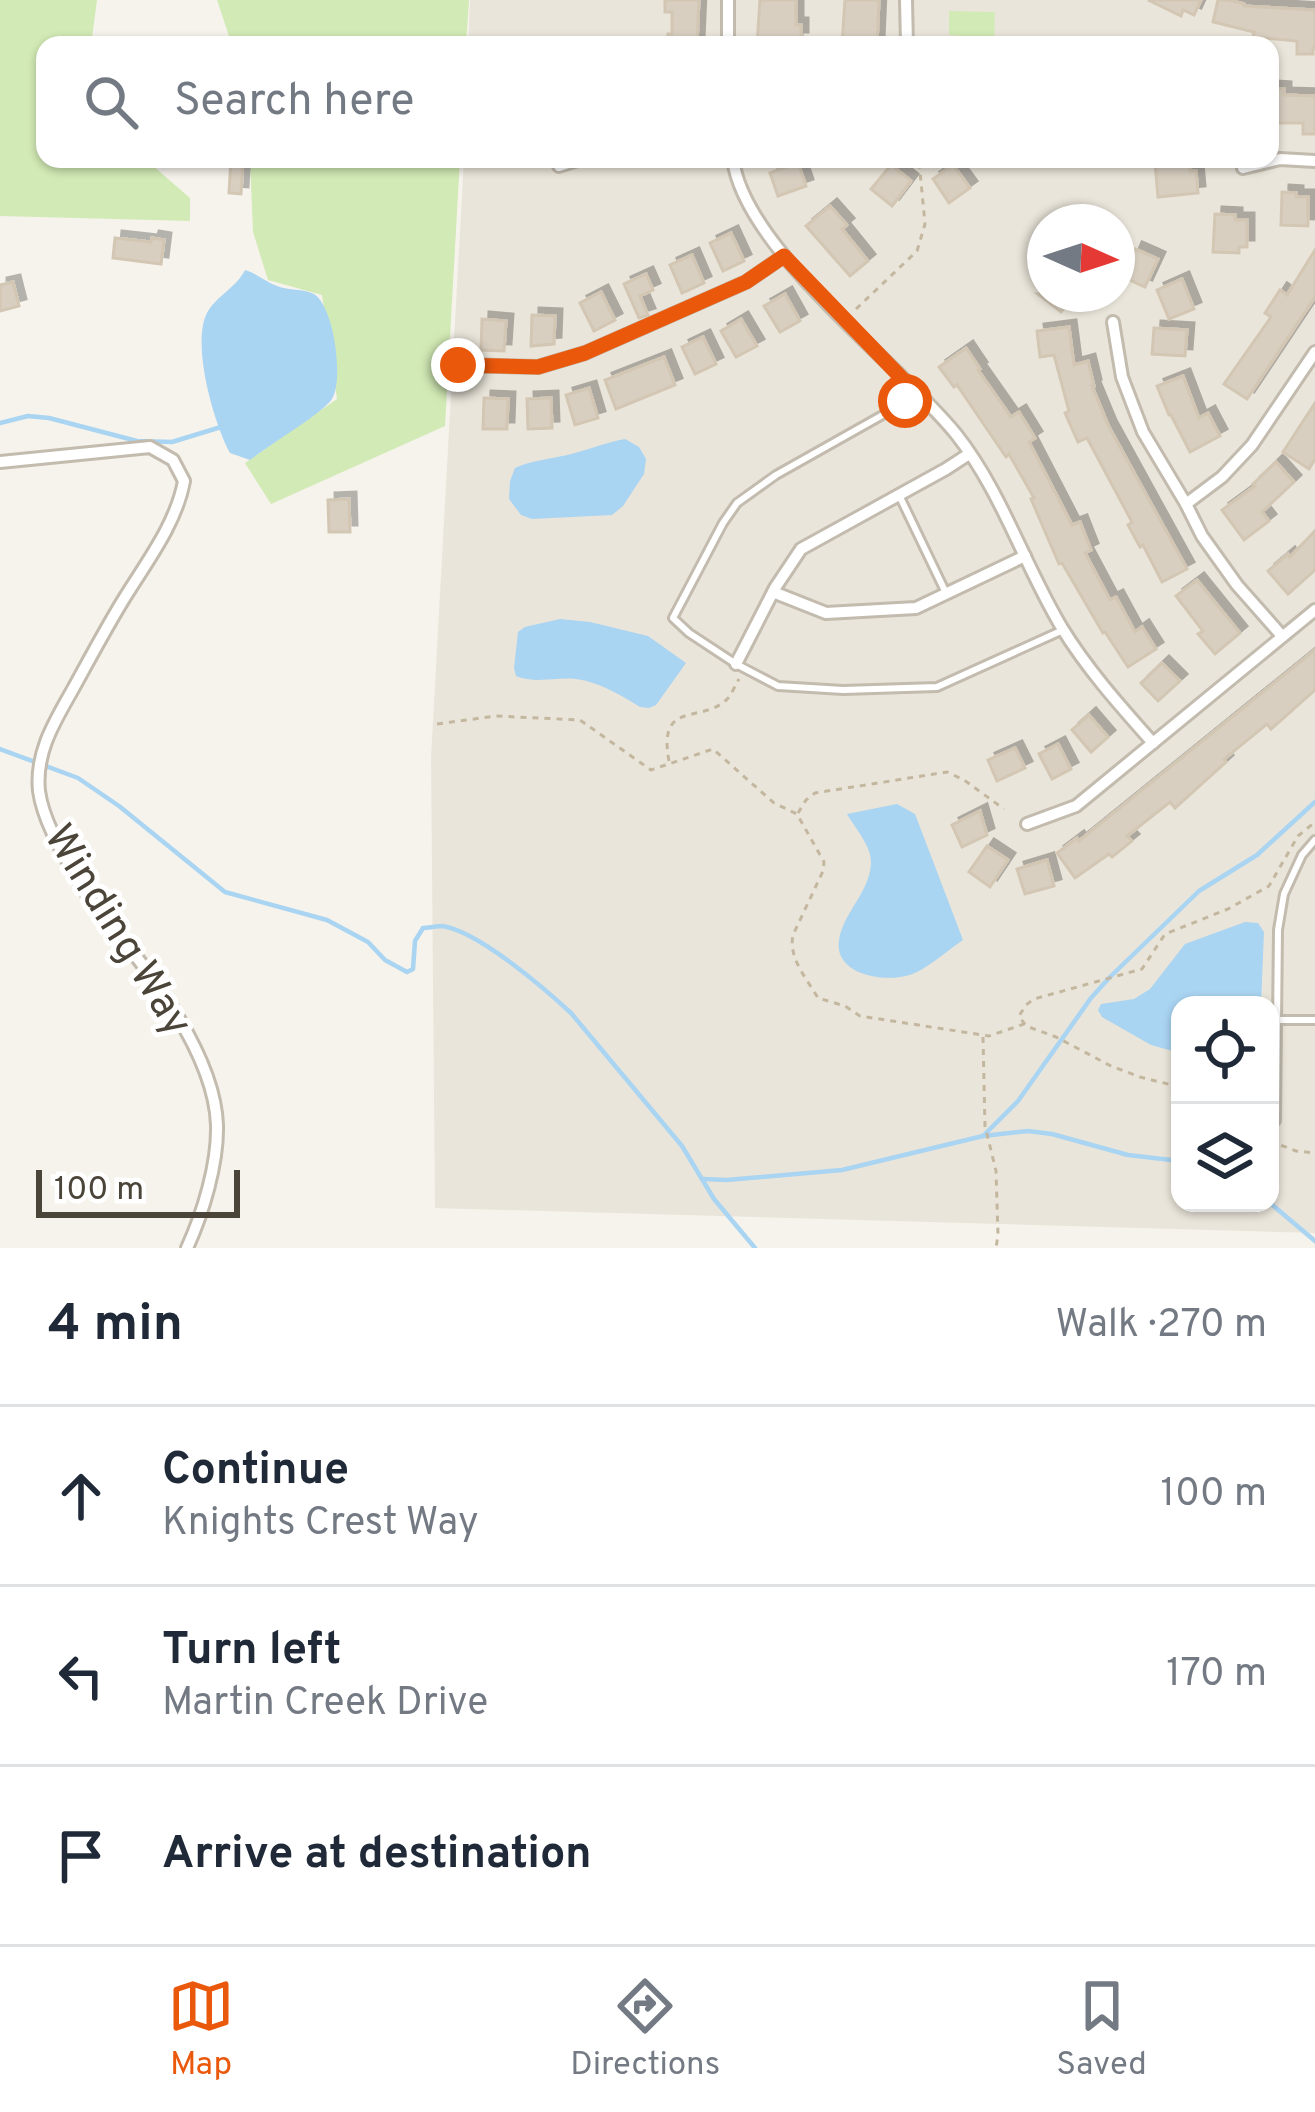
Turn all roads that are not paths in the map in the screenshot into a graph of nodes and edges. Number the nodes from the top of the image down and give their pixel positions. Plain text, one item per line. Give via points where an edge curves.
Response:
1 (728, 0) edge
2 (906, 0) edge
3 (728, 36) edge
4 (907, 36) edge
5 (1279, 159) edge
6 (1315, 161) edge
7 (735, 168) edge
8 (784, 256) junction
9 (1113, 322) dead end
10 (1315, 352) edge
11 (458, 365) dead end
12 (916, 393) junction
13 (968, 454) junction
14 (0, 462) edge
15 (899, 495) junction
16 (1186, 504) junction
17 (1024, 556) junction
18 (773, 592) junction
19 (946, 592) junction
20 (1315, 610) edge
21 (1063, 630) junction
22 (1282, 637) junction
23 (736, 664) junction
24 (1153, 743) junction
25 (1027, 824) dead end
26 (1315, 840) edge
27 (1277, 996) edge
28 (1279, 1020) edge
29 (1315, 1020) edge
30 (187, 1248) edge

1 - 3 street
2 - 4 street
5 - 6 street
7 - 8 street
8 - 11 street via 746,282 585,353 538,367
8 - 12 street
9 - 16 street via 1143,432
10 - 16 street via 1252,445
12 - 13 street
12 - 23 lane via 737,503 673,618
13 - 15 street
13 - 17 street
14 - 30 street, Winding Way via 149,447 173,460 184,481 170,523 46,739 39,778 46,816 72,868 183,1024 202,1064 217,1124 200,1222
15 - 18 street via 801,549
15 - 19 lane
16 - 22 street via 1237,585
17 - 19 street
17 - 21 street
18 - 19 street via 826,613 916,608
18 - 23 street
20 - 22 street
21 - 23 lane via 937,687 778,686
21 - 24 street
22 - 24 street
24 - 25 street via 1076,806
26 - 27 lane via 1284,894
28 - 29 lane

